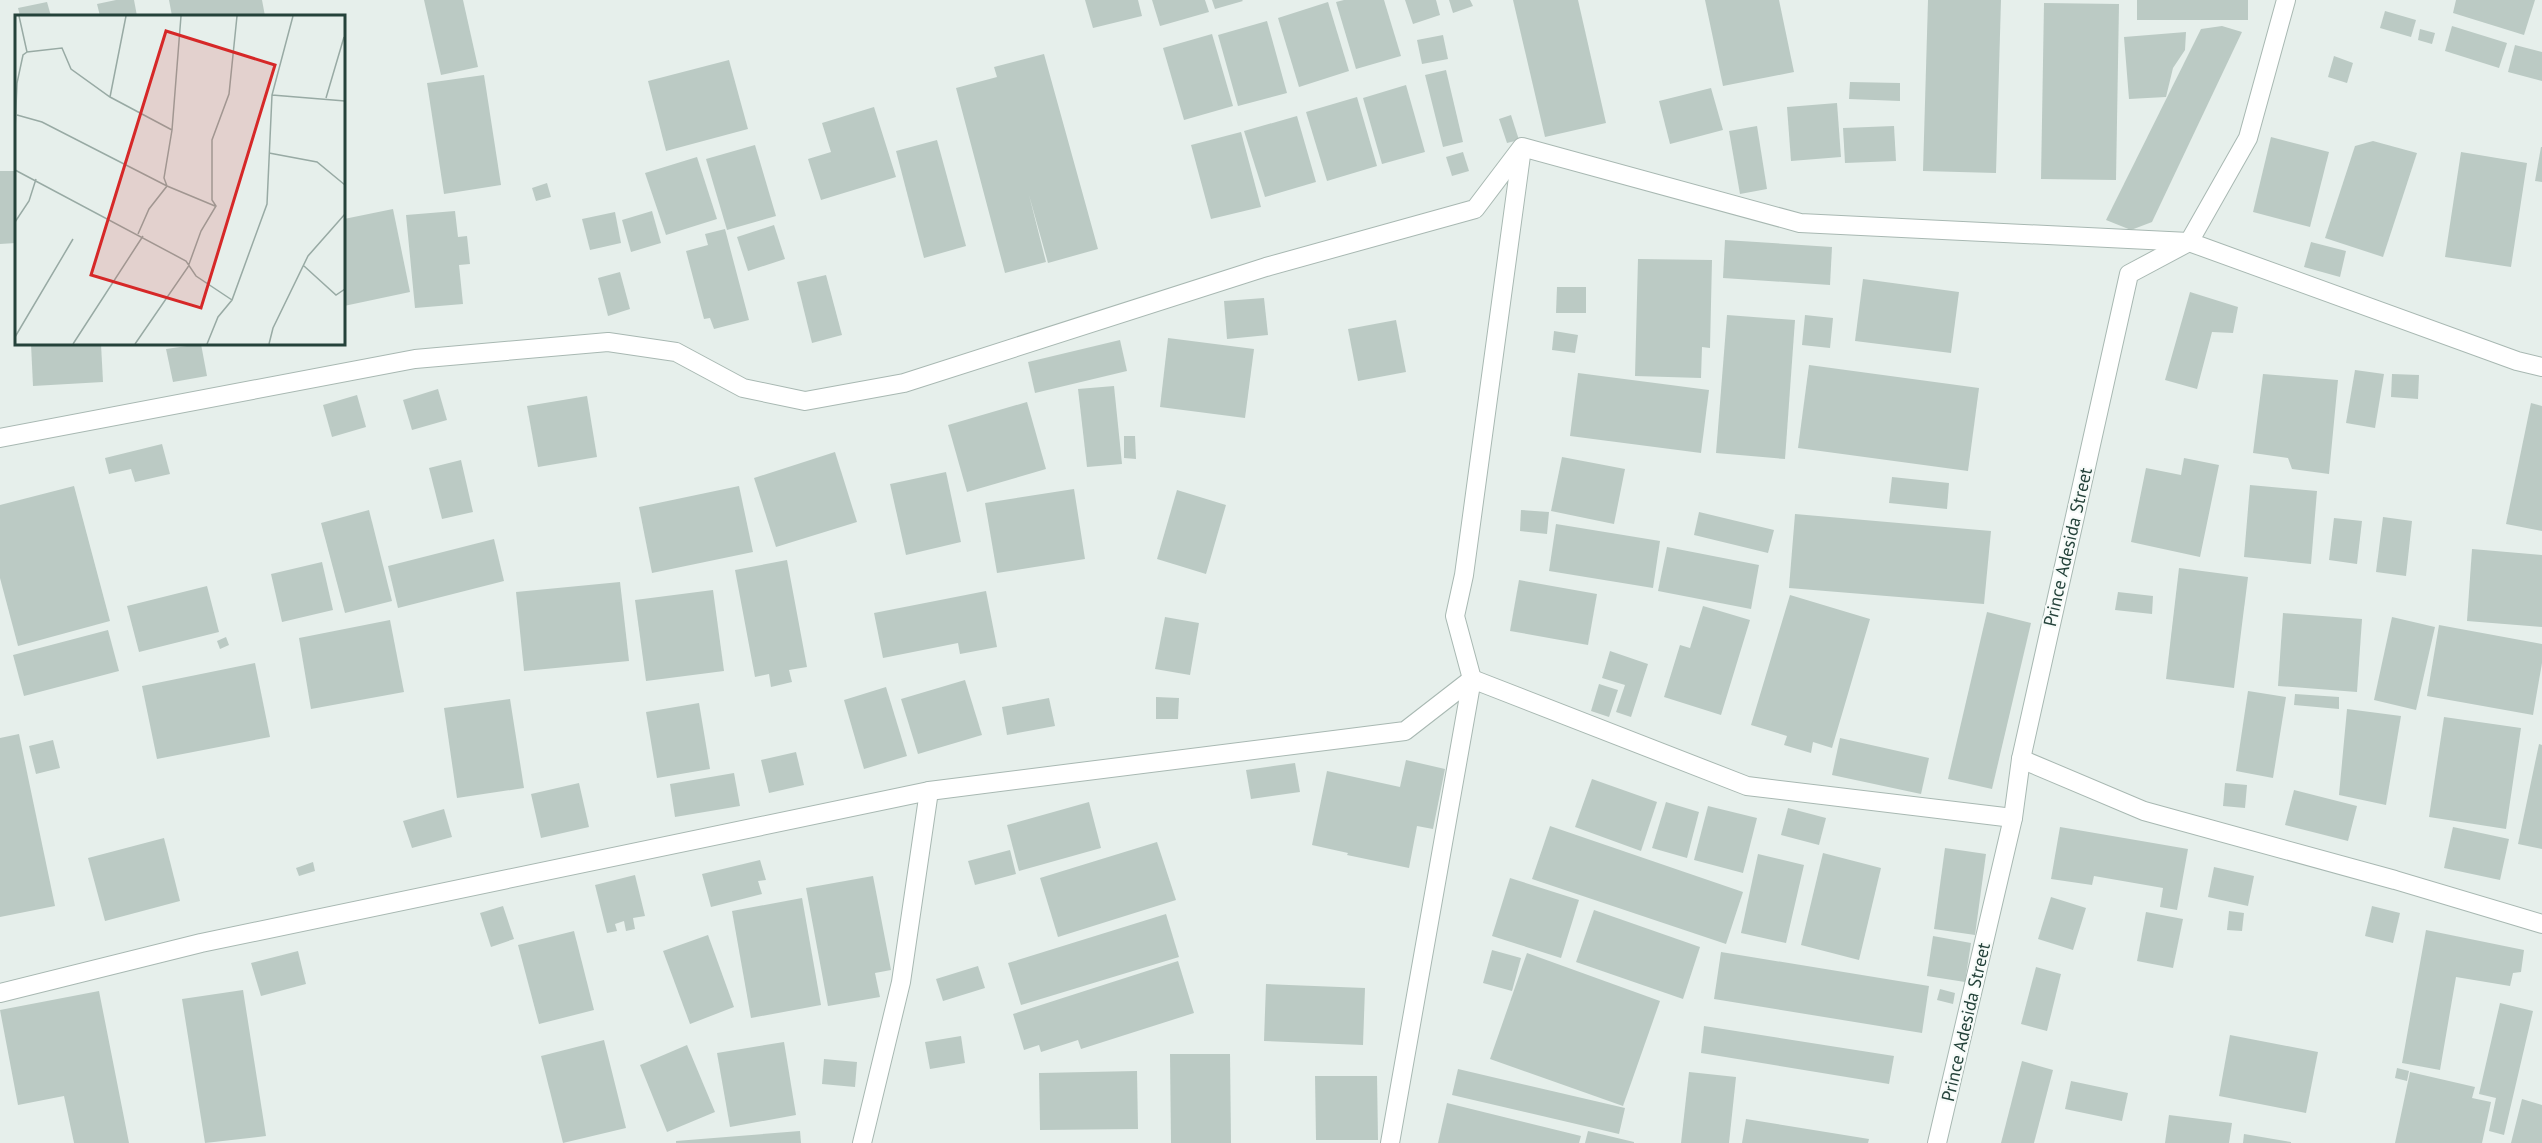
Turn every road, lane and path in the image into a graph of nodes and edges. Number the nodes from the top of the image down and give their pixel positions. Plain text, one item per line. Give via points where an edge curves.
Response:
1 (2286, 0) edge
2 (1522, 147) junction
3 (2189, 243) junction
4 (2542, 367) edge
5 (0, 438) edge
6 (1472, 679) junction
7 (2021, 759) junction
8 (929, 791) junction
9 (2013, 818) junction
10 (2542, 924) edge
11 (0, 993) edge
12 (862, 1143) edge
13 (1390, 1143) edge
14 (1937, 1143) edge

1 - 3 street via 2248,138
2 - 3 street via 1800,223
2 - 5 street via 1475,209 1266,267 904,382 805,401 743,388 676,352 608,342 415,358
2 - 6 street via 1455,616
3 - 4 street
3 - 7 street, Prince Adesida Street via 2129,274
6 - 8 street via 1405,731
6 - 9 street via 1747,786
6 - 13 street
7 - 9 street, Prince Adesida Street
7 - 10 street via 2144,811
8 - 11 street via 201,943
8 - 12 street via 901,982
9 - 14 street, Prince Adesida Street

